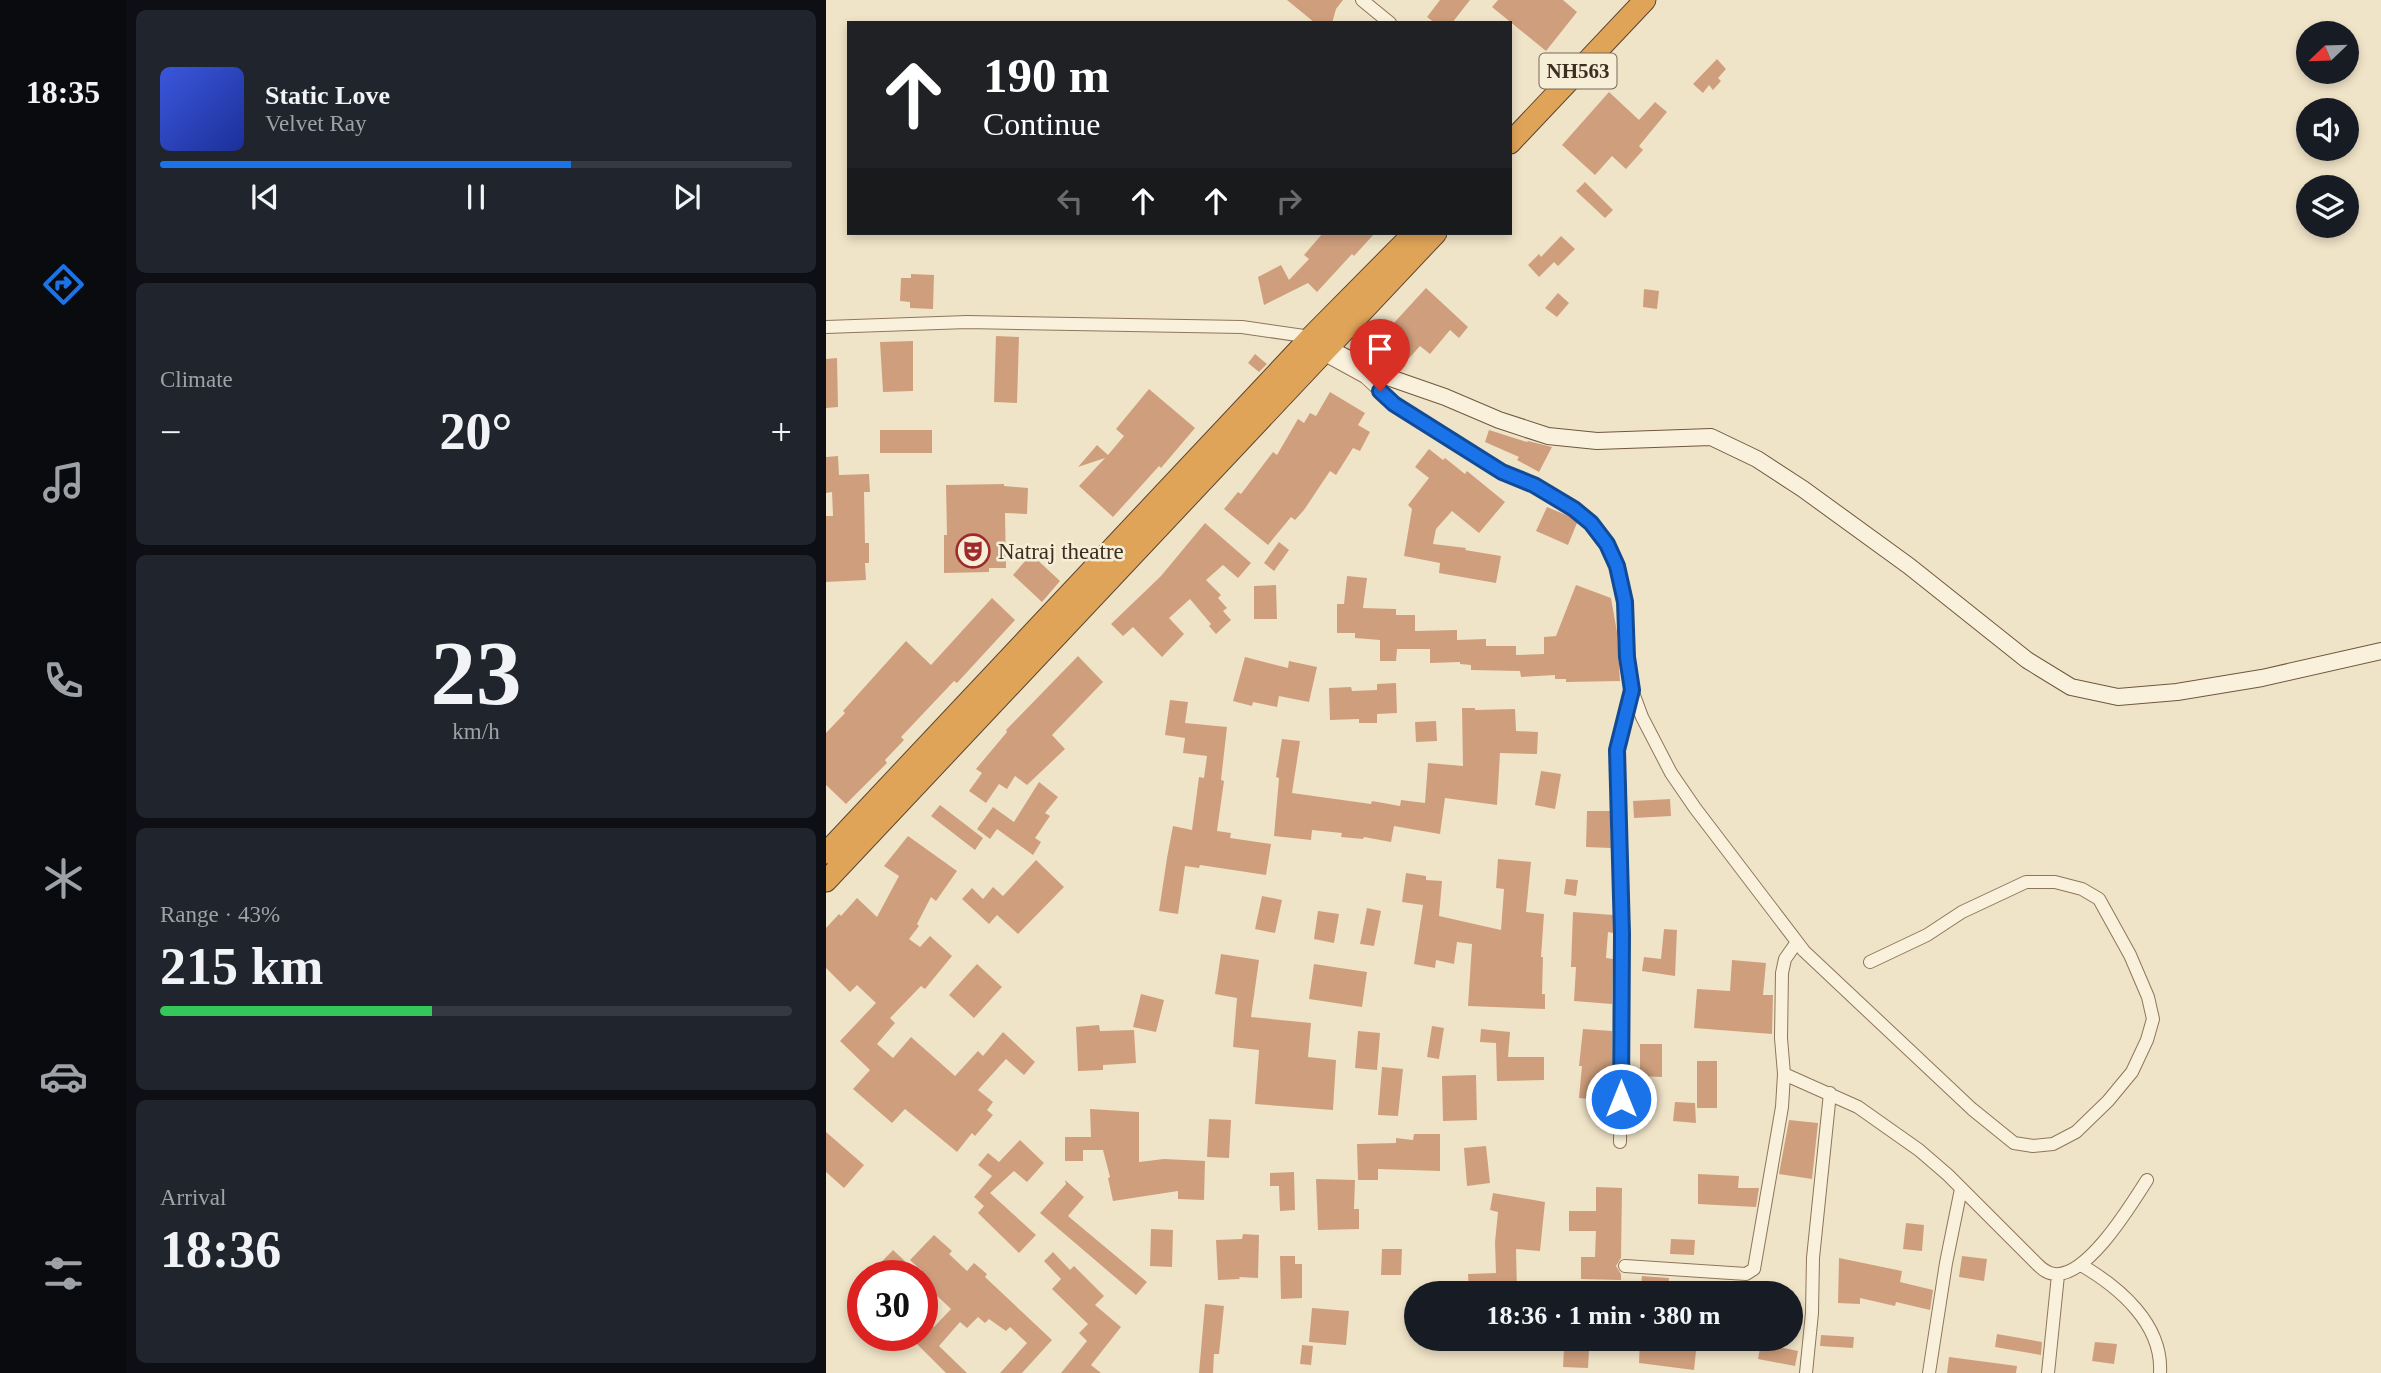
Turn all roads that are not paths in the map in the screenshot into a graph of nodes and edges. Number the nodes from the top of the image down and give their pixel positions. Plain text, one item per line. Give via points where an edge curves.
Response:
1 (1363, 0) edge
2 (1645, 0) edge
3 (1388, 21) edge
4 (1514, 132) edge
5 (1412, 235) edge
6 (1434, 235) edge
7 (826, 327) edge
8 (1320, 347) junction
9 (2381, 651) edge
10 (1632, 690) junction
11 (826, 853) edge
12 (826, 881) edge
13 (1797, 942) junction
14 (1870, 962) dead end
15 (1784, 1074) junction
16 (1830, 1093) junction
17 (1620, 1142) dead end
18 (2147, 1180) dead end
19 (1961, 1189) junction
20 (2081, 1265) junction
21 (1625, 1266) dead end
22 (2058, 1275) junction
23 (1806, 1373) edge
24 (1930, 1373) edge
25 (2048, 1373) edge
26 (2160, 1373) edge

1 - 3 street
2 - 4 highway, NH563
5 - 8 highway
6 - 8 highway
7 - 8 street via 967,322 1241,327
8 - 9 street via 1376,373 1548,436 1597,441 1711,437 1803,489 2027,660 2071,687 2118,697 2177,692
8 - 10 street via 1365,377 1394,404 1591,523 1617,566 1625,602
8 - 11 highway
8 - 12 highway
10 - 13 street via 1671,773
10 - 17 street via 1617,750 1622,934
13 - 14 street via 1876,1021 2014,1143 2053,1144 2076,1132 2132,1072 2153,1019 2130,955 2099,900 2082,889 2055,882 2026,882
13 - 15 street via 1782,973
15 - 16 street
15 - 21 street via 1754,1269 1746,1274
16 - 19 street via 1919,1150
16 - 23 street
18 - 20 street
19 - 22 street via 2043,1270
19 - 24 street
20 - 22 street
20 - 26 street via 2132,1304 2146,1323 2156,1343
22 - 25 street

